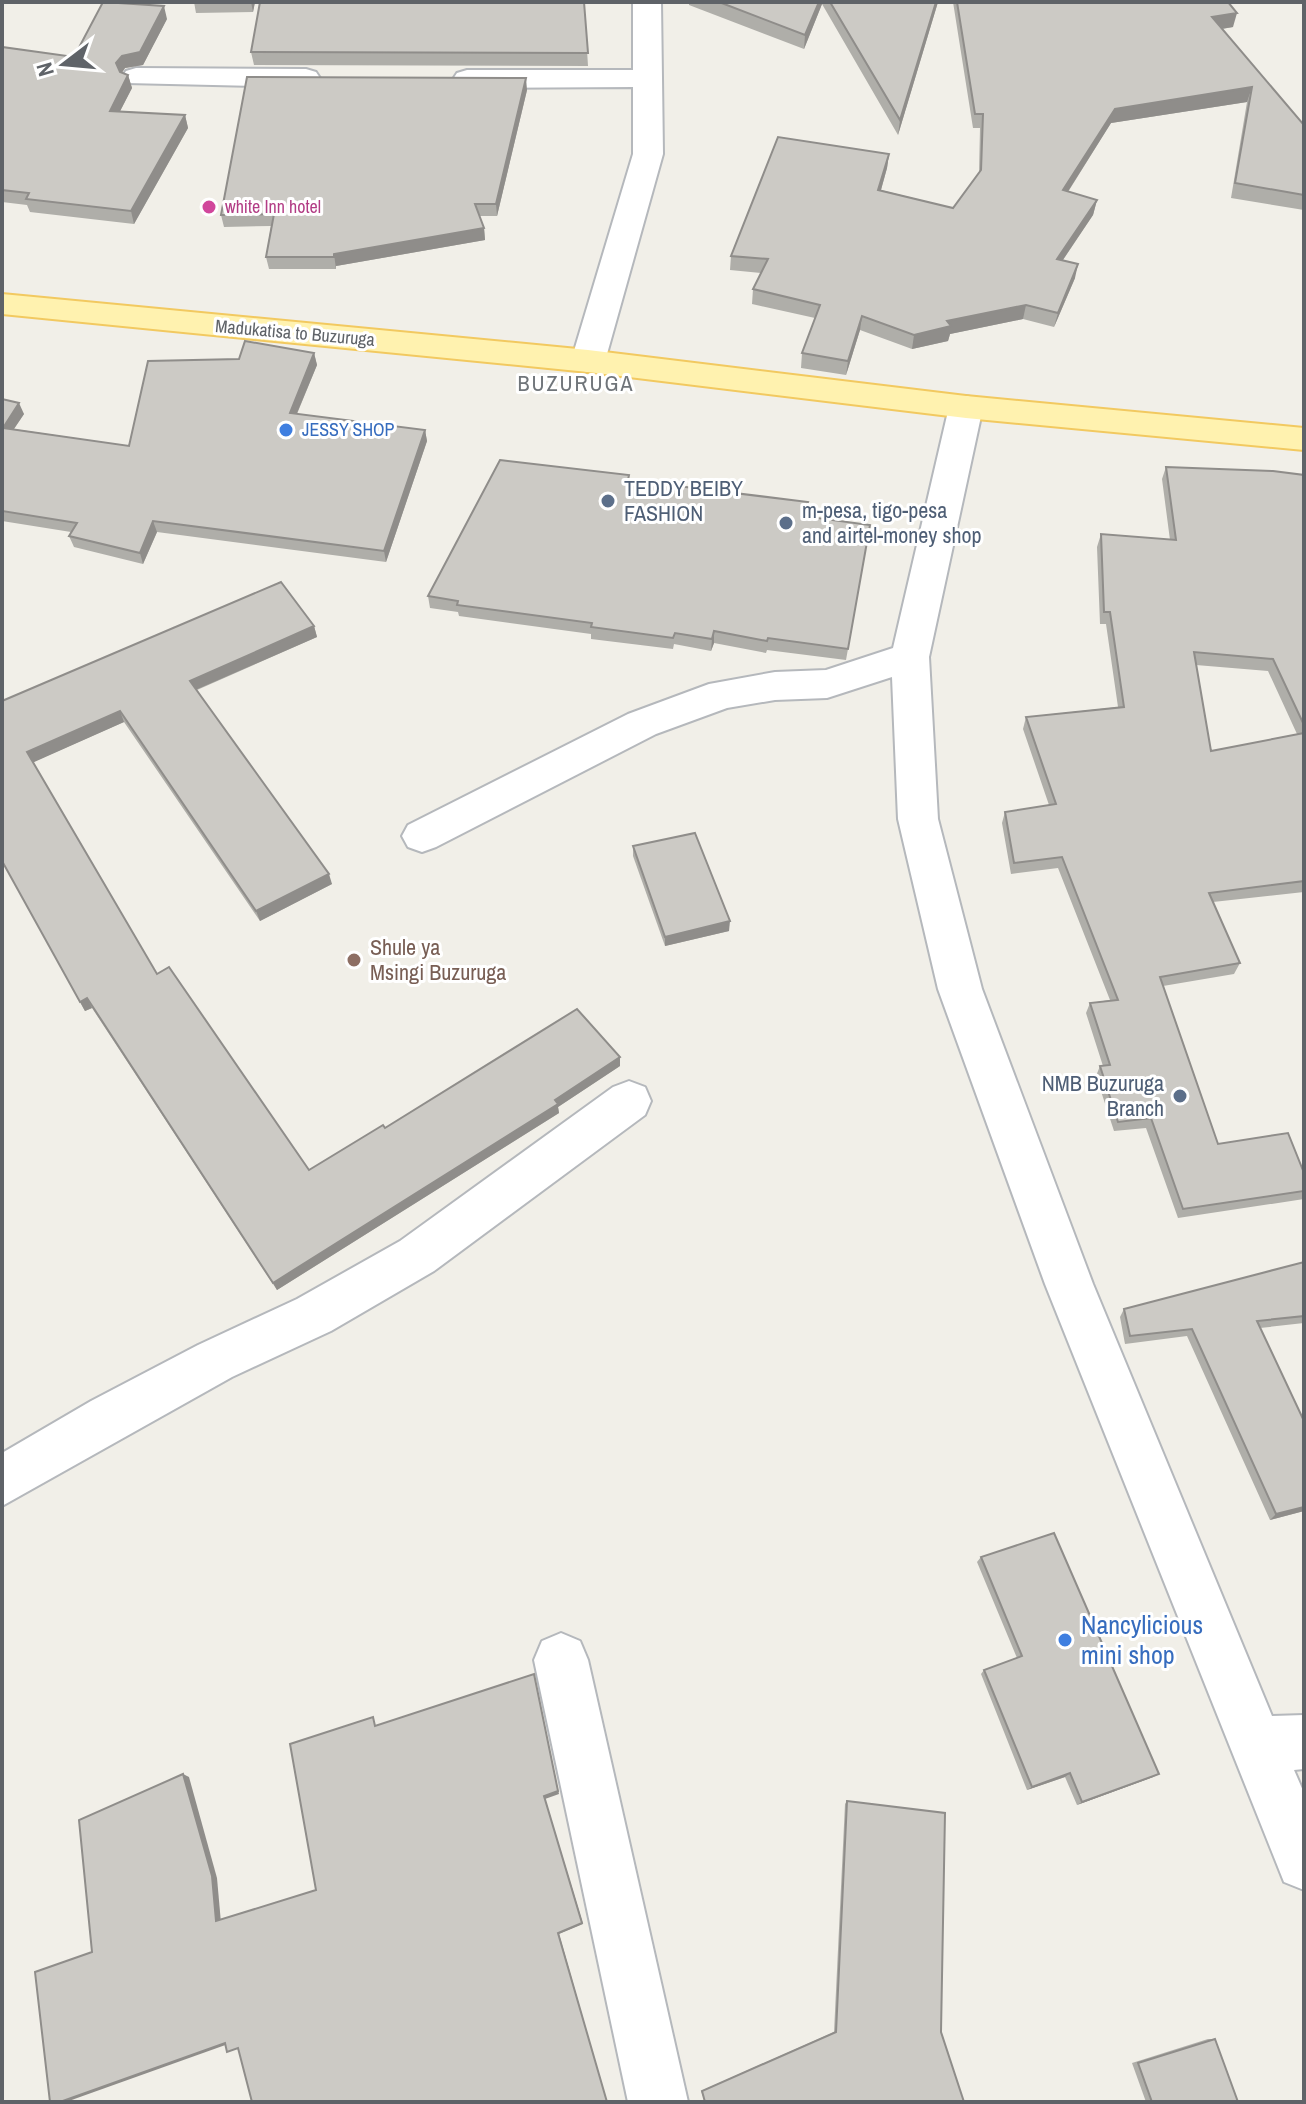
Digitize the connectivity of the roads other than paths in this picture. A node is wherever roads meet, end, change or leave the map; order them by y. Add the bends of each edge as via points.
1 (647, 2) edge
2 (136, 77) dead end
3 (648, 78) junction
4 (339, 79) edge
5 (433, 79) edge
6 (2, 304) edge
7 (588, 361) junction
8 (966, 407) junction
9 (1304, 439) edge
10 (910, 657) junction
11 (422, 836) dead end
12 (629, 1101) dead end
13 (2, 1481) edge
14 (561, 1660) dead end
15 (1280, 1743) edge
16 (1304, 1862) edge
17 (658, 2102) edge

1 - 3 street
2 - 4 street
3 - 5 street
3 - 7 street via 648,154
6 - 7 main road, Madukatisa to Buzuruga
7 - 8 main road, Madukatisa to Buzuruga
8 - 9 main road, Madukatisa to Buzuruga
8 - 10 street
10 - 11 street via 827,684 723,694 642,724
10 - 15 street via 918,819 960,989 1069,1284
12 - 13 street via 417,1256 314,1315 109,1418
14 - 17 street
15 - 16 street

